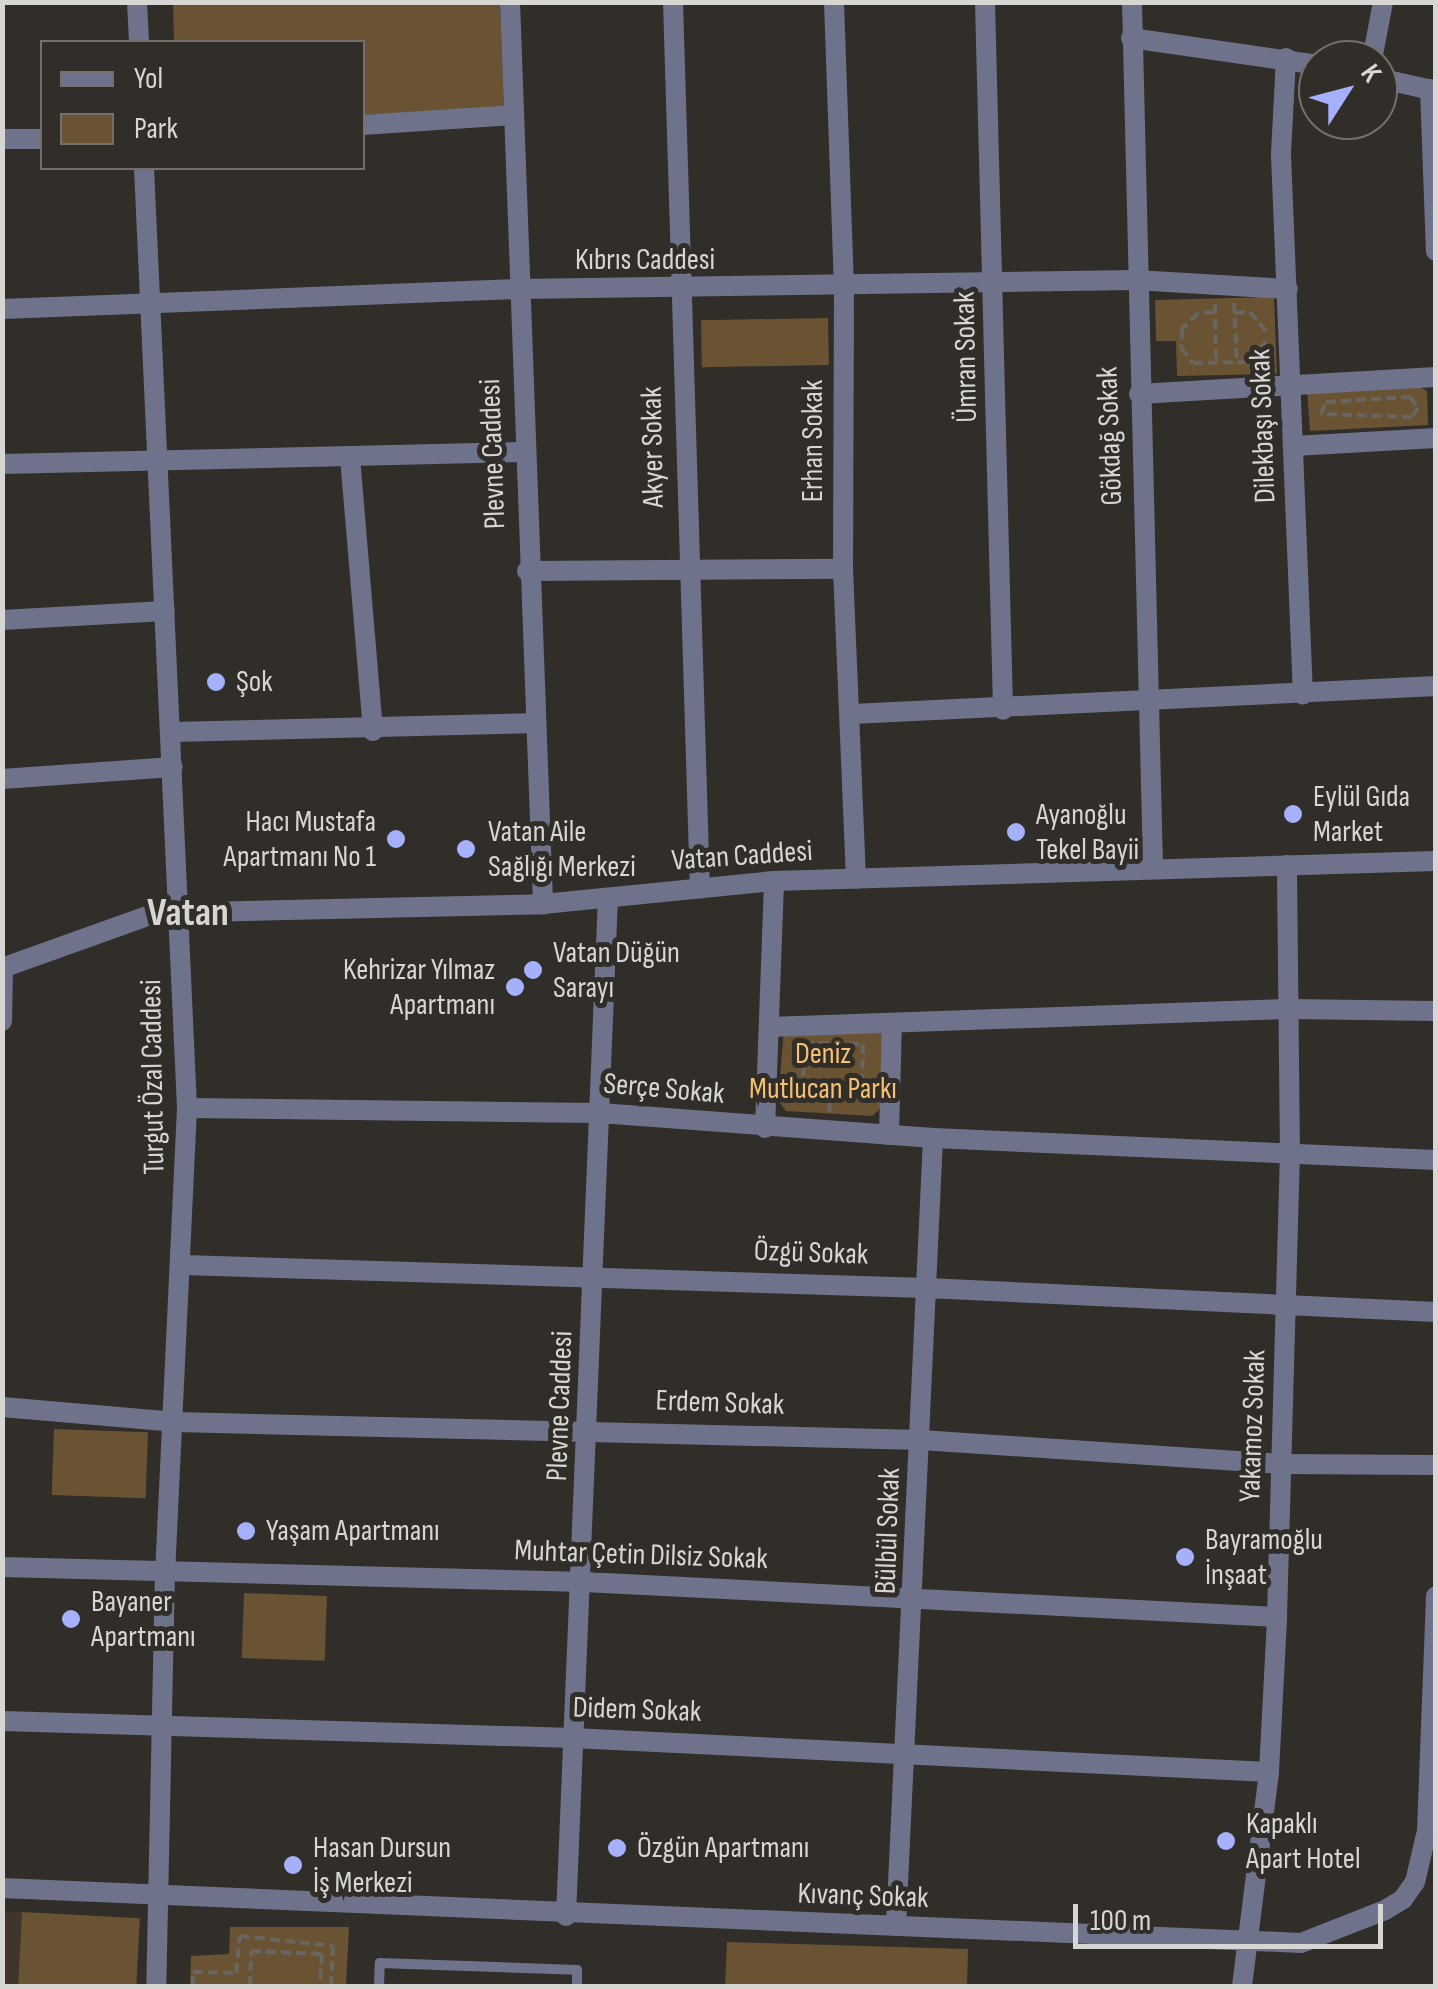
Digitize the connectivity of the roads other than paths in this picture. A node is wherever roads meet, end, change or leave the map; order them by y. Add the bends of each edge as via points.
1 (137, 2) edge
2 (510, 2) edge
3 (673, 2) edge
4 (834, 2) edge
5 (985, 2) edge
6 (1132, 2) edge
7 (1384, 2) edge
8 (1131, 38) junction
9 (139, 40) edge
10 (1376, 40) edge
11 (1286, 58) junction
12 (1298, 61) edge
13 (1398, 82) edge
14 (1432, 90) edge
15 (512, 114) junction
16 (365, 125) edge
17 (2, 139) edge
18 (40, 139) edge
19 (144, 170) edge
20 (1436, 251) edge
21 (1135, 280) junction
22 (995, 285) junction
23 (844, 288) junction
24 (517, 289) junction
25 (1288, 289) junction
26 (679, 292) junction
27 (150, 302) junction
28 (2, 310) edge
29 (1436, 378) edge
30 (1292, 386) junction
31 (1139, 394) junction
32 (1436, 438) edge
33 (1294, 446) junction
34 (523, 452) junction
35 (158, 456) junction
36 (350, 457) junction
37 (2, 464) edge
38 (843, 569) junction
39 (686, 570) junction
40 (527, 571) junction
41 (165, 611) junction
42 (2, 620) edge
43 (1436, 686) edge
44 (1304, 694) junction
45 (1148, 702) junction
46 (1003, 710) junction
47 (852, 714) junction
48 (533, 723) junction
49 (373, 731) junction
50 (172, 732) junction
51 (173, 767) junction
52 (2, 779) edge
53 (1436, 860) edge
54 (1287, 865) junction
55 (1153, 868) junction
56 (856, 879) junction
57 (774, 881) junction
58 (700, 889) junction
59 (608, 898) junction
60 (543, 904) junction
61 (178, 911) junction
62 (3, 968) edge
63 (1288, 1010) junction
64 (1436, 1011) edge
65 (2, 1021) edge
66 (892, 1024) junction
67 (769, 1027) junction
68 (187, 1108) junction
69 (600, 1113) junction
70 (765, 1128) junction
71 (889, 1136) junction
72 (933, 1138) junction
73 (1290, 1157) junction
74 (1436, 1160) edge
75 (183, 1265) junction
76 (594, 1276) junction
77 (928, 1288) junction
78 (1287, 1310) junction
79 (1436, 1312) edge
80 (2, 1407) edge
81 (176, 1422) junction
82 (589, 1429) junction
83 (922, 1440) junction
84 (1281, 1464) junction
85 (1436, 1465) edge
86 (2, 1567) edge
87 (165, 1570) junction
88 (584, 1582) junction
89 (1436, 1596) edge
90 (915, 1598) junction
91 (1278, 1617) junction
92 (2, 1721) edge
93 (162, 1726) junction
94 (573, 1738) junction
95 (906, 1751) junction
96 (1269, 1772) junction
97 (1431, 1827) edge
98 (2, 1888) edge
99 (158, 1899) junction
100 (566, 1916) junction
101 (896, 1926) junction
102 (1250, 1945) junction
103 (156, 1986) edge
104 (379, 1986) edge
105 (576, 1986) edge
106 (1242, 1986) edge

1 - 9 street
2 - 15 street, Plevne Caddesi
3 - 26 street, Akyer Sokak
4 - 23 street, Erhan Sokak
5 - 22 street, Ümran Sokak
6 - 8 street, Gökdağ Sokak
7 - 10 street
8 - 11 street
8 - 21 street, Gökdağ Sokak
11 - 12 street
11 - 25 street, Dilekbaşı Sokak via 1281,155
13 - 14 street
14 - 20 street
15 - 16 street
15 - 24 street, Plevne Caddesi
17 - 18 street
19 - 27 street, Turgut Özal Caddesi
21 - 22 street, Kıbrıs Caddesi
21 - 25 street, Kıbrıs Caddesi
21 - 31 street, Gökdağ Sokak
22 - 23 street, Kıbrıs Caddesi
22 - 46 street, Ümran Sokak
23 - 26 street, Kıbrıs Caddesi
23 - 38 street, Erhan Sokak
24 - 26 street, Kıbrıs Caddesi
24 - 27 street, Kıbrıs Caddesi
24 - 34 street, Plevne Caddesi
25 - 30 street, Dilekbaşı Sokak
26 - 39 street, Akyer Sokak
27 - 28 street, Kıbrıs Caddesi
27 - 35 street, Turgut Özal Caddesi
29 - 30 street
30 - 31 street
30 - 33 street, Dilekbaşı Sokak
31 - 45 street, Gökdağ Sokak
32 - 33 street
33 - 44 street, Dilekbaşı Sokak
34 - 36 street
34 - 40 street, Plevne Caddesi
35 - 36 street
35 - 37 street
35 - 41 street, Turgut Özal Caddesi
36 - 49 street
38 - 39 street
38 - 47 street, Erhan Sokak
39 - 40 street
39 - 58 street, Akyer Sokak
40 - 48 street, Plevne Caddesi
41 - 42 street
41 - 50 street, Turgut Özal Caddesi
43 - 44 street
44 - 45 street
45 - 46 street
45 - 55 street, Gökdağ Sokak
46 - 47 street
47 - 56 street, Erhan Sokak
48 - 49 street
48 - 60 street, Plevne Caddesi
49 - 50 street
50 - 51 street, Turgut Özal Caddesi
51 - 52 street
51 - 61 street, Turgut Özal Caddesi
53 - 54 street, Vatan Caddesi
54 - 55 street, Vatan Caddesi
54 - 63 street, Yakamoz Sokak
55 - 56 street, Vatan Caddesi
56 - 57 street, Vatan Caddesi
57 - 58 street, Vatan Caddesi
57 - 67 street
58 - 59 street, Vatan Caddesi
59 - 60 street, Vatan Caddesi
59 - 69 street, Plevne Caddesi
60 - 61 street, Vatan Caddesi
61 - 62 street, Vatan Caddesi
61 - 68 street, Turgut Özal Caddesi
62 - 65 street
63 - 64 street
63 - 66 street
63 - 73 street, Yakamoz Sokak
66 - 67 street
66 - 71 street
67 - 70 street
68 - 69 street, Serçe Sokak
68 - 75 street, Turgut Özal Caddesi
69 - 70 street, Serçe Sokak
69 - 76 street, Plevne Caddesi
70 - 71 street, Serçe Sokak
71 - 72 street, Serçe Sokak
72 - 73 street, Serçe Sokak
72 - 77 street, Bülbül Sokak
73 - 74 street, Serçe Sokak
73 - 78 street, Yakamoz Sokak
75 - 76 street, Özgü Sokak
75 - 81 street, Turgut Özal Caddesi
76 - 77 street, Özgü Sokak
76 - 82 street, Plevne Caddesi
77 - 78 street, Özgü Sokak
77 - 83 street, Bülbül Sokak
78 - 79 street, Özgü Sokak
78 - 84 street, Yakamoz Sokak
80 - 81 street, Erdem Sokak
81 - 82 street, Erdem Sokak
81 - 87 street, Turgut Özal Caddesi
82 - 83 street, Erdem Sokak
82 - 88 street, Plevne Caddesi
83 - 84 street, Erdem Sokak
83 - 90 street, Bülbül Sokak
84 - 85 street, Erdem Sokak
84 - 91 street, Yakamoz Sokak
86 - 87 street, Muhtar Çetin Dilsiz Sokak
87 - 88 street, Muhtar Çetin Dilsiz Sokak
87 - 93 street, Turgut Özal Caddesi
88 - 90 street, Muhtar Çetin Dilsiz Sokak
88 - 94 street, Plevne Caddesi
89 - 97 street, Kıvanç Sokak
90 - 91 street, Muhtar Çetin Dilsiz Sokak
90 - 95 street, Bülbül Sokak
91 - 96 street, Yakamoz Sokak
92 - 93 street, Didem Sokak
93 - 94 street, Didem Sokak
93 - 99 street, Turgut Özal Caddesi
94 - 95 street, Didem Sokak
94 - 100 street, Plevne Caddesi
95 - 96 street, Didem Sokak
95 - 101 street, Bülbül Sokak
96 - 102 street, Yakamoz Sokak
97 - 102 street, Kıvanç Sokak via 1403,1900 1301,1943
98 - 99 street, Kıvanç Sokak
99 - 100 street, Kıvanç Sokak
99 - 103 street, Turgut Özal Caddesi
100 - 101 street, Kıvanç Sokak
101 - 102 street, Kıvanç Sokak
102 - 106 street, Yakamoz Sokak
104 - 105 lane via 380,1963 577,1970

